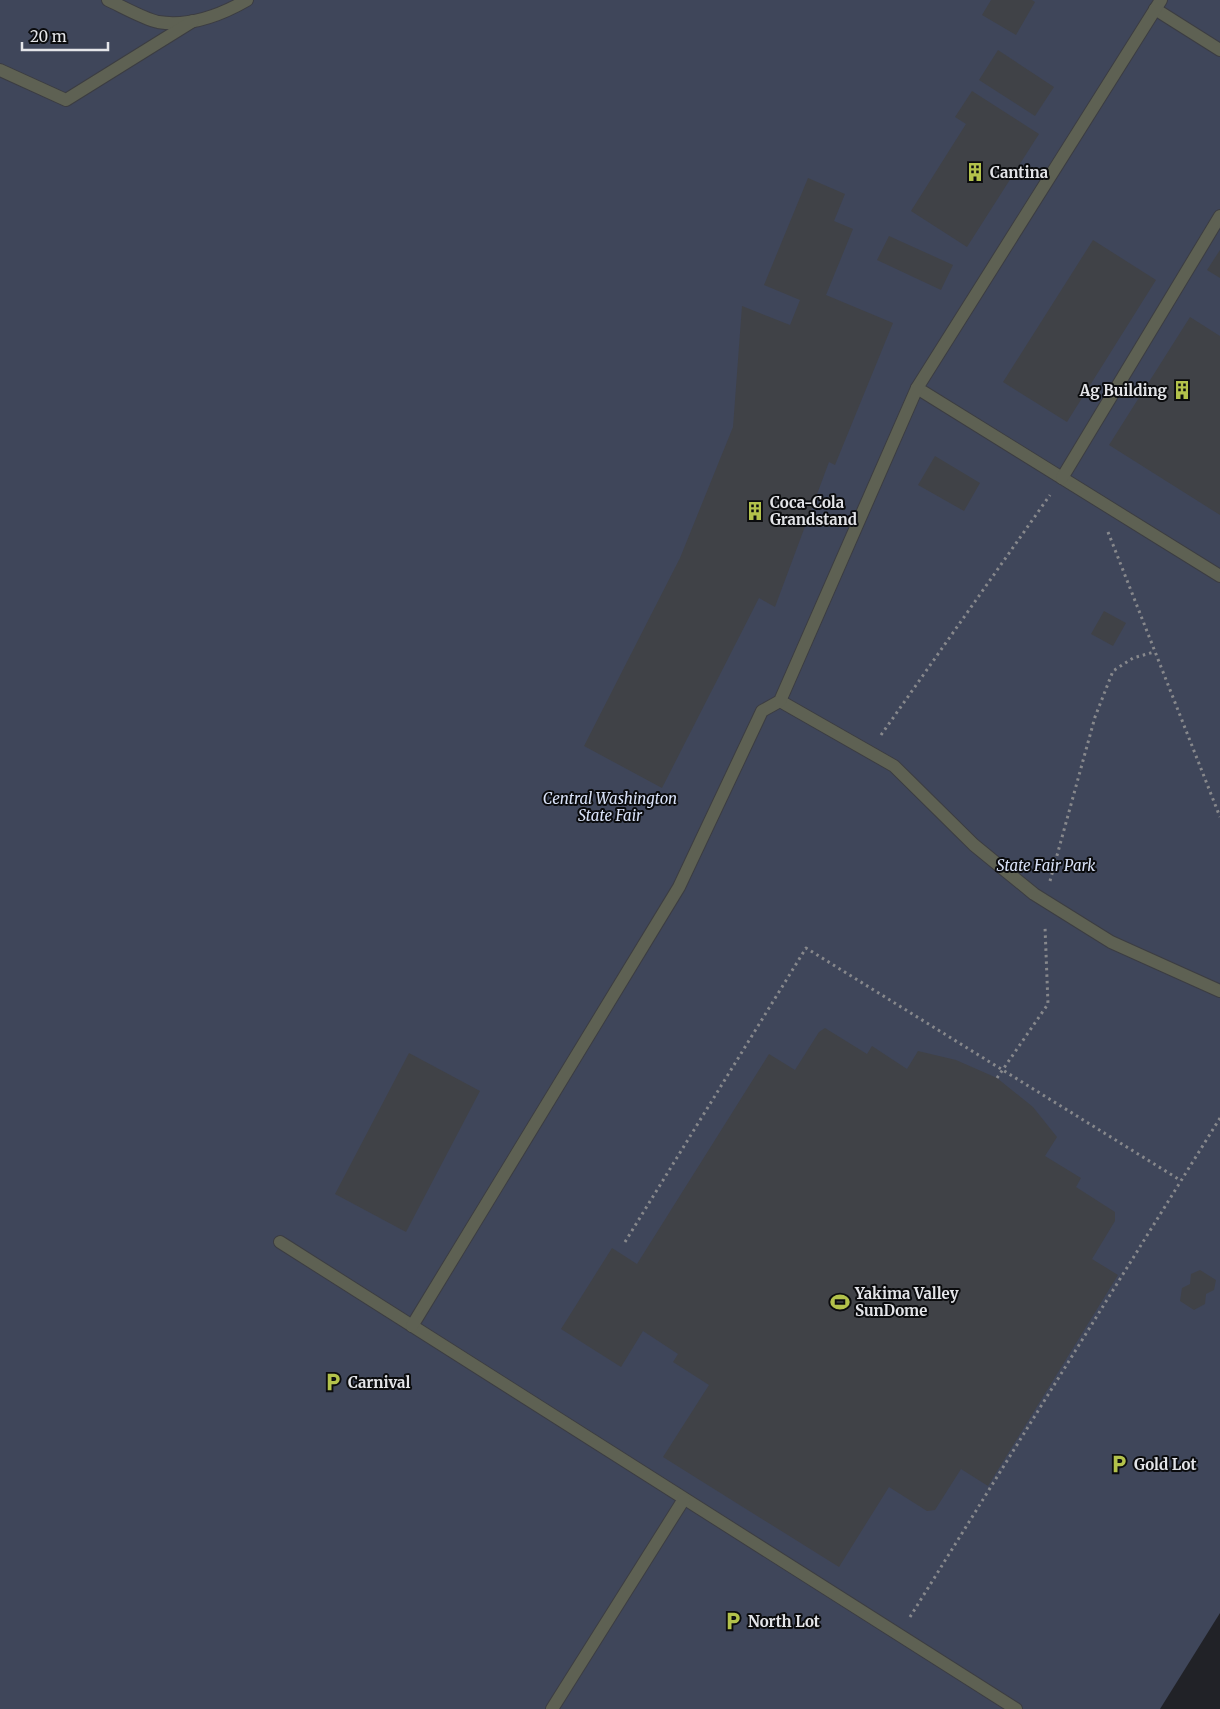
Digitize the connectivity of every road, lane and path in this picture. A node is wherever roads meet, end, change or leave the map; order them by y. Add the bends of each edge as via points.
1 (108, 0) edge
2 (247, 0) edge
3 (1158, 4) edge
4 (193, 21) junction
5 (1220, 50) edge
6 (0, 70) edge
7 (1220, 216) edge
8 (917, 388) junction
9 (1062, 478) junction
10 (1094, 498) junction
11 (1220, 576) edge
12 (1154, 652) junction
13 (780, 701) junction
14 (869, 751) junction
15 (1220, 818) edge
16 (1044, 901) junction
17 (1220, 991) edge
18 (1002, 1070) junction
19 (997, 1078) dead end
20 (1220, 1118) edge
21 (1180, 1180) junction
22 (280, 1242) dead end
23 (625, 1242) dead end
24 (412, 1326) junction
25 (684, 1499) junction
26 (899, 1635) junction
27 (552, 1709) edge
28 (1016, 1709) edge

1 - 4 lane via 156,22
2 - 4 lane via 231,9
3 - 5 lane
3 - 8 lane
4 - 6 lane via 66,100
7 - 9 lane
8 - 9 lane
8 - 13 lane
9 - 10 lane
9 - 14 path
10 - 11 lane
10 - 12 path
12 - 15 path
12 - 16 path via 1133,658 1113,671 1095,717
13 - 14 lane
13 - 24 lane via 762,711 679,887
14 - 16 lane via 894,766 974,845
16 - 17 lane via 1110,942
16 - 18 path via 1048,1004
18 - 19 path
18 - 21 path
18 - 23 path via 806,948
20 - 21 path
21 - 26 path
22 - 24 lane
24 - 25 lane
25 - 26 lane
25 - 27 lane
26 - 28 lane

